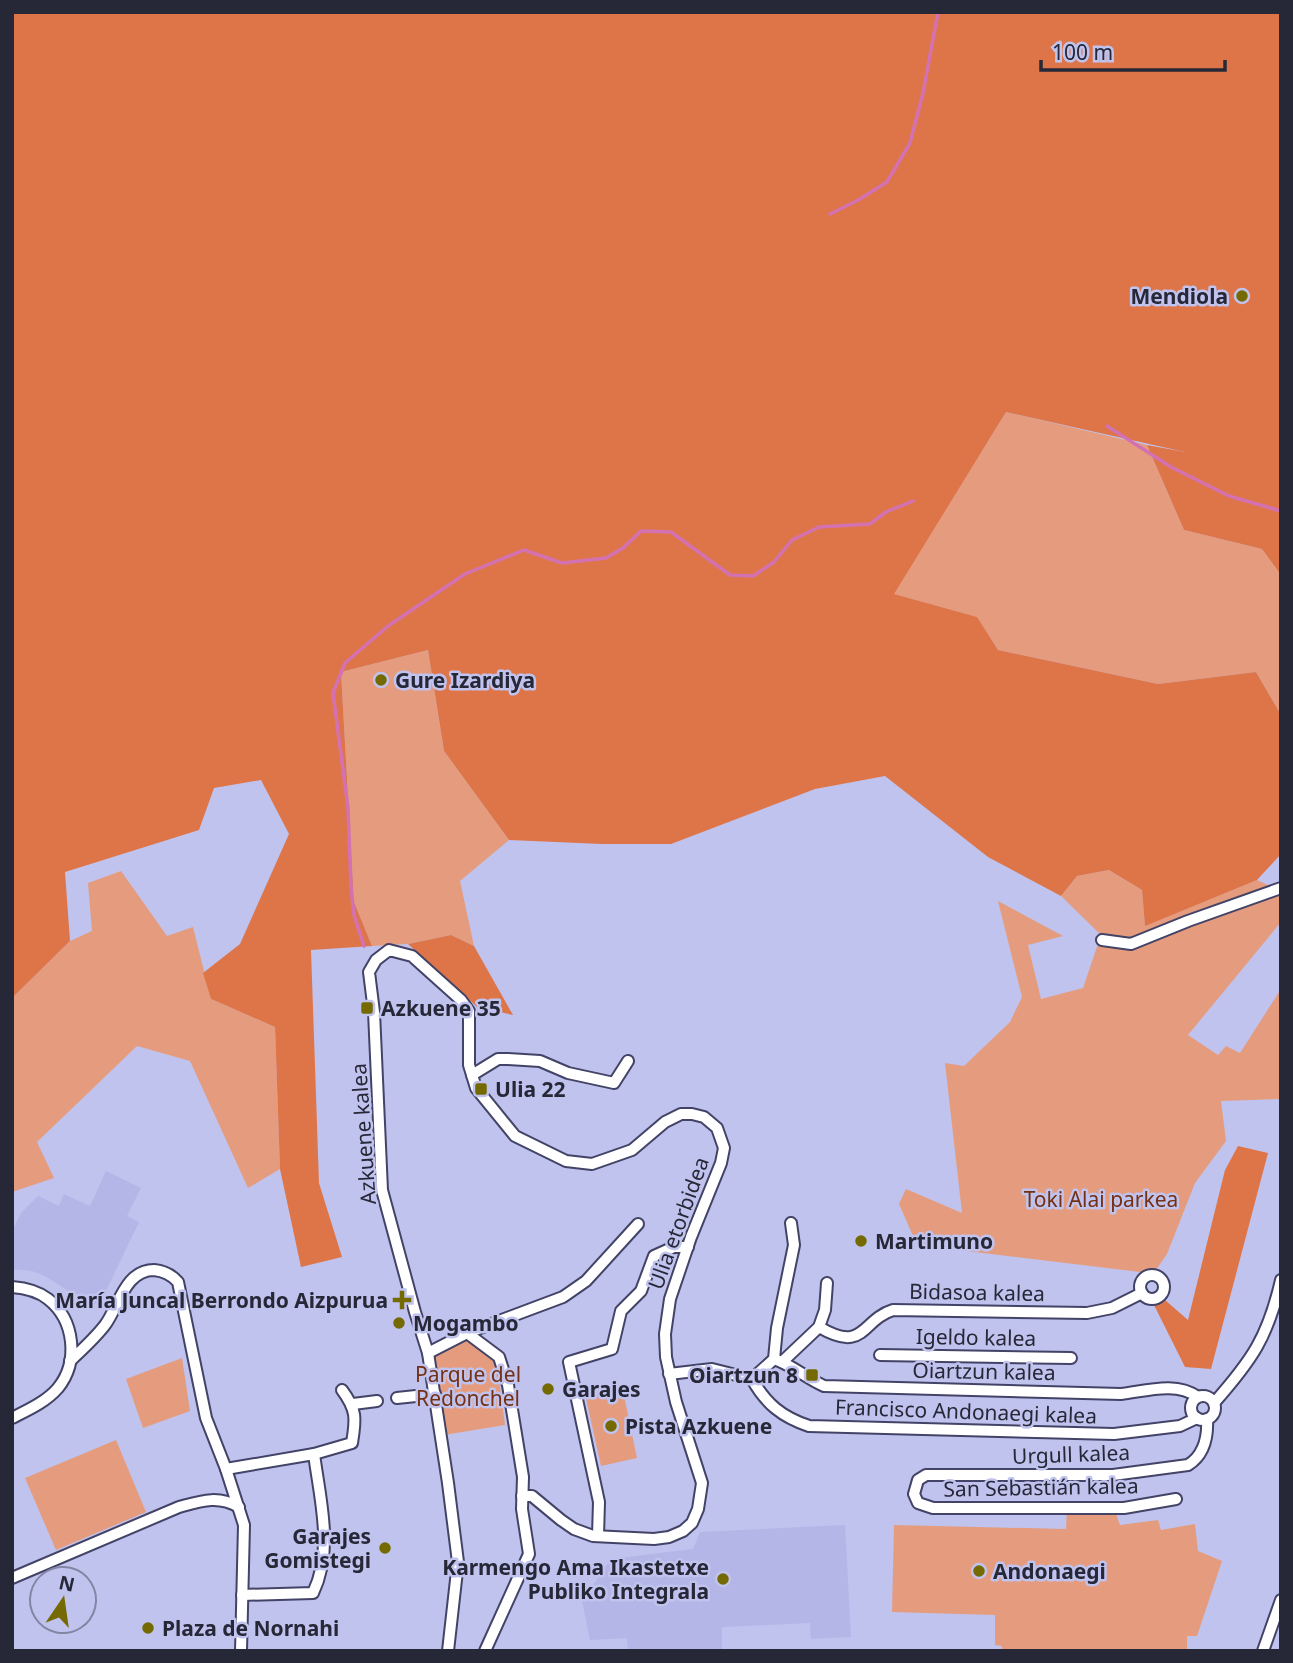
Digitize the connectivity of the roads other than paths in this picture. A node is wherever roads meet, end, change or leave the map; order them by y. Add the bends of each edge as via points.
1 (1281, 888) edge
2 (1102, 940) dead end
3 (389, 950) joint
4 (628, 1061) dead end
5 (472, 1075) junction
6 (791, 1223) dead end
7 (638, 1224) dead end
8 (688, 1247) junction
9 (1281, 1279) edge
10 (827, 1283) dead end
11 (12, 1287) edge
12 (1142, 1293) dead end
13 (819, 1327) junction
14 (467, 1333) junction
15 (428, 1353) junction
16 (880, 1355) dead end
17 (1071, 1358) dead end
18 (70, 1361) junction
19 (778, 1361) junction
20 (669, 1374) junction
21 (1239, 1376) junction
22 (752, 1379) junction
23 (342, 1390) dead end
24 (435, 1394) junction
25 (1201, 1396) junction
26 (397, 1398) dead end
27 (377, 1401) dead end
28 (1214, 1403) junction
29 (353, 1405) junction
30 (12, 1418) edge
31 (1202, 1418) junction
32 (314, 1454) junction
33 (226, 1469) junction
34 (914, 1494) joint
35 (522, 1496) junction
36 (1176, 1499) dead end
37 (239, 1507) junction
38 (598, 1536) junction
39 (12, 1578) edge
40 (242, 1595) junction
41 (1281, 1600) edge
42 (241, 1651) edge
43 (448, 1651) edge
44 (485, 1651) edge
45 (1263, 1651) edge

1 - 2 street via 1131,944
3 - 5 street, Ulia etorbidea via 412,956 469,1011
3 - 15 street, Azkuene kalea via 369,972 382,1190
4 - 5 street via 614,1083 540,1062 508,1059 498,1059
5 - 8 street, Ulia etorbidea via 476,1088 515,1136 566,1161 592,1164 609,1160 632,1150 681,1114 704,1117 717,1128 724,1148
6 - 19 street via 794,1244
7 - 14 street via 586,1281 555,1305
8 - 20 street, Ulia etorbidea via 666,1321
8 - 38 street via 674,1247 654,1256 641,1291 621,1311 612,1349 569,1362 598,1502
9 - 21 street via 1266,1332
10 - 13 street
11 - 18 street via 37,1293 55,1306 68,1326
12 - 13 street, Bidasoa kalea via 1112,1308 1087,1313 893,1310 860,1334 839,1336
13 - 19 street
14 - 15 street
14 - 35 street via 499,1357 508,1385
15 - 24 street, Azkuene kalea
16 - 17 street, Igeldo kalea
18 - 30 street via 52,1394
18 - 33 street via 107,1322 136,1275 149,1270 171,1275 182,1293 206,1418
19 - 22 street
19 - 25 street, Oiartzun kalea via 824,1386 1121,1394 1175,1388
20 - 22 street via 712,1369
20 - 38 street, Ulia etorbidea via 702,1483 692,1523 669,1537
21 - 25 street
21 - 28 street
22 - 31 street, Francisco Andonaegi kalea via 776,1410 809,1426 1114,1434 1180,1426
23 - 29 street
24 - 26 street
24 - 43 street, Azkuene kalea via 458,1562
25 - 28 street
25 - 31 street via 1191,1407 1192,1413
27 - 29 street
28 - 31 street via 1214,1412
29 - 32 street via 352,1443
31 - 34 street, Urgull kalea via 1203,1450 1188,1465 1113,1475 926,1475 918,1480
32 - 33 street
32 - 40 street via 325,1544 321,1576 313,1593
33 - 37 street
34 - 36 street, San Sebastián kalea via 918,1503 933,1508 1124,1508
35 - 38 street, Ulia etorbidea via 532,1496 573,1529
35 - 44 street via 528,1554
37 - 39 street via 207,1499 179,1507
37 - 40 street via 245,1543
40 - 42 street
41 - 45 street

